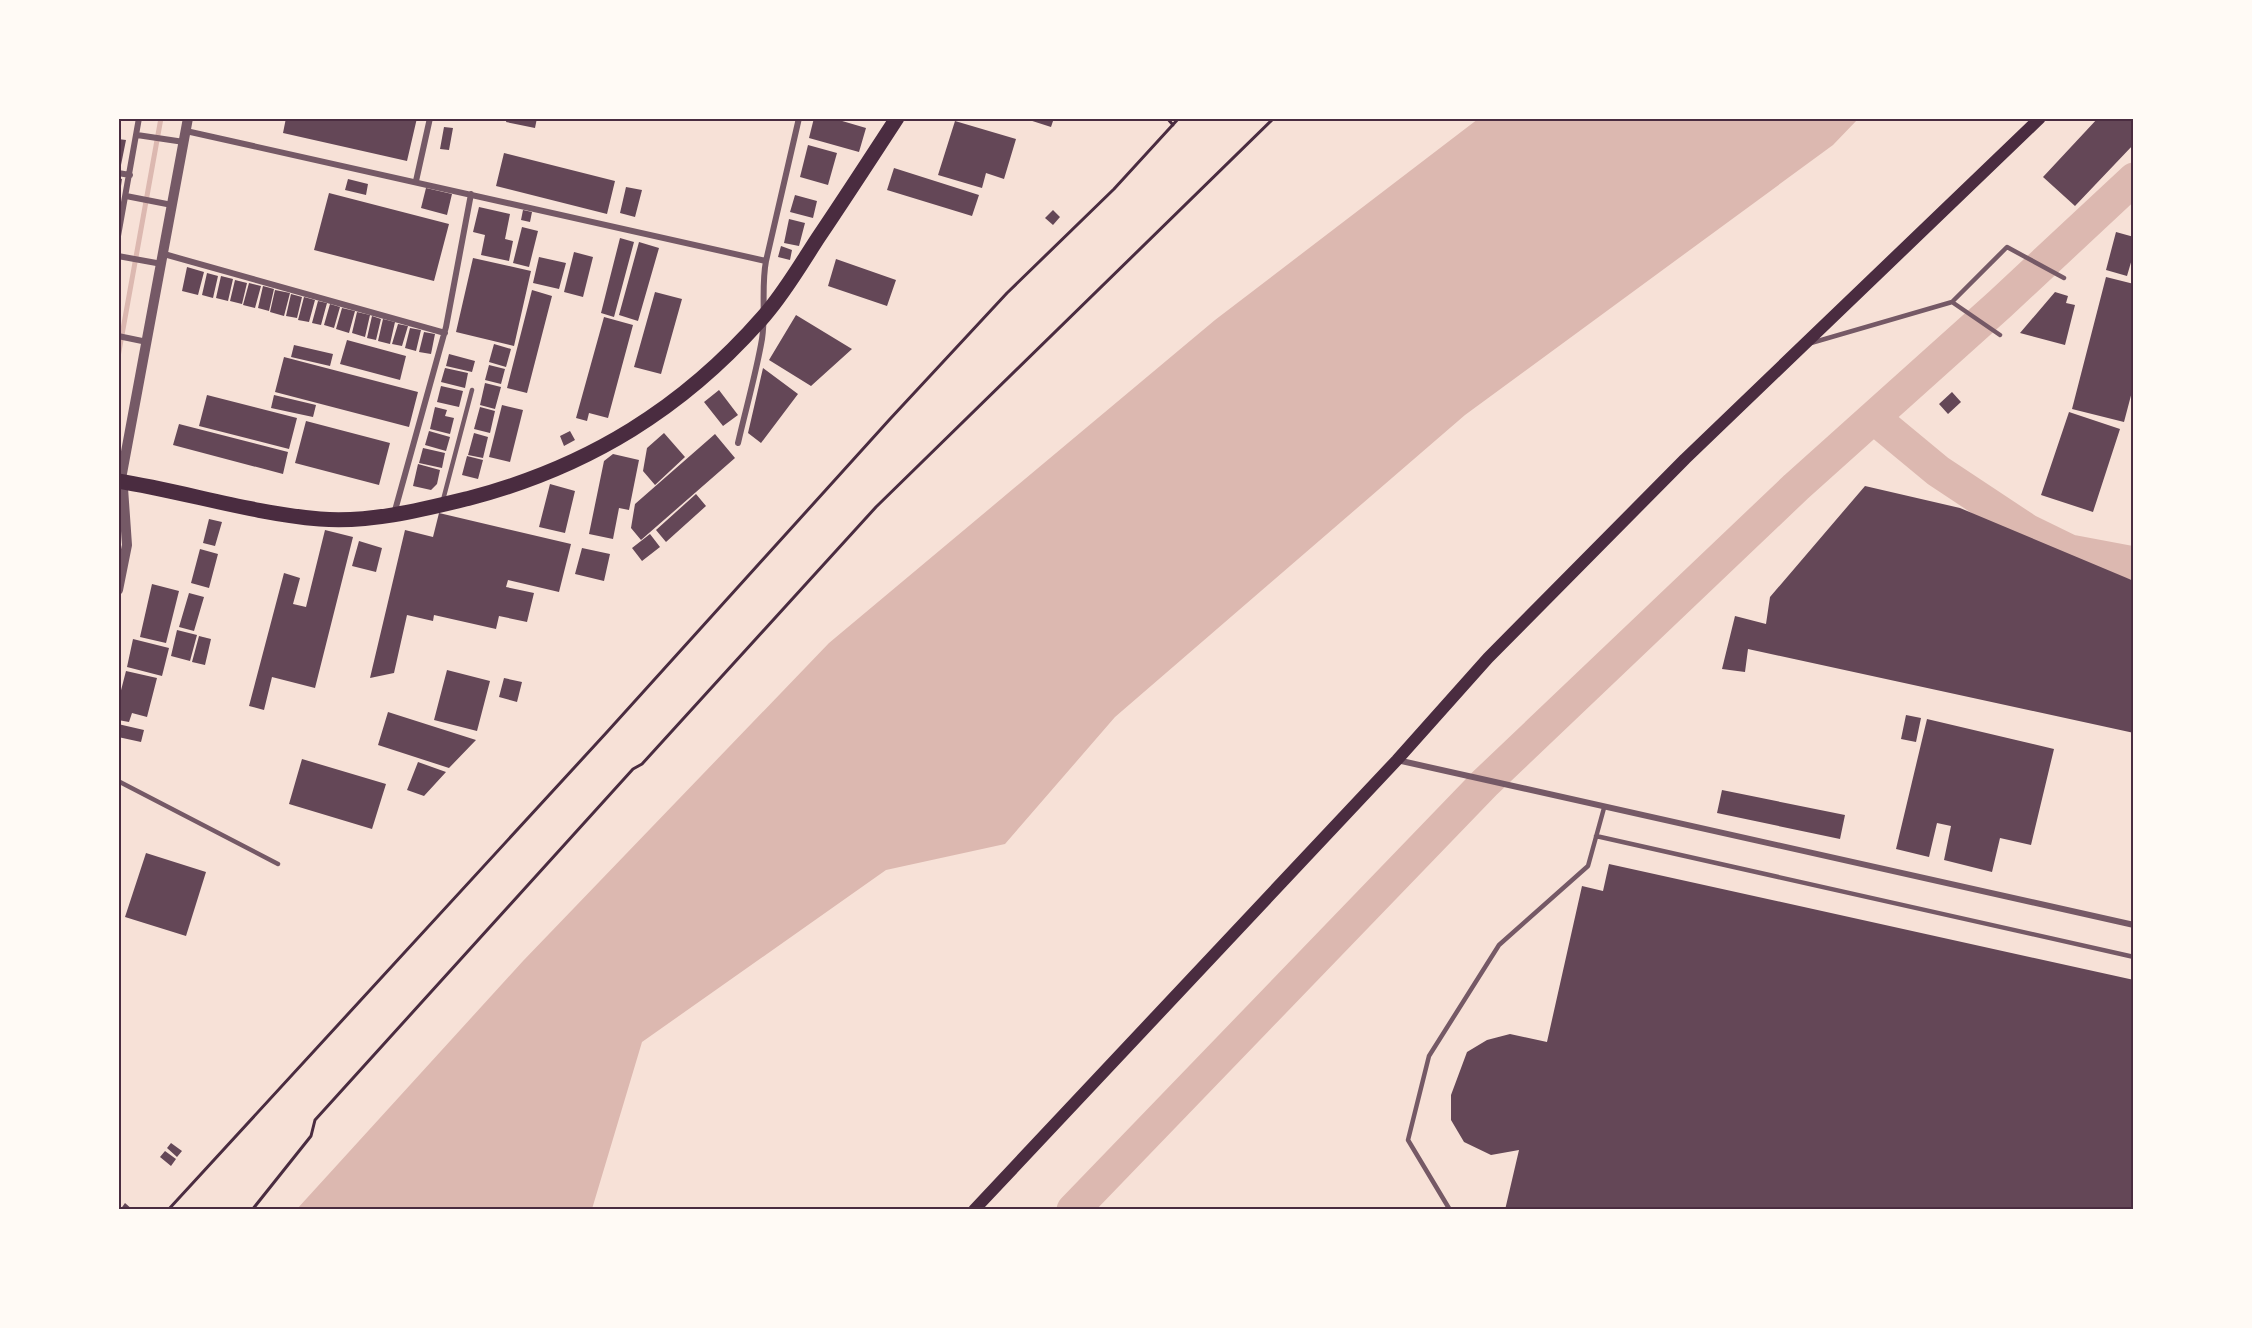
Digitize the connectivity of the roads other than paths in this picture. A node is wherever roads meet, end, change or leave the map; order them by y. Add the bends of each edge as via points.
1 (140, 118) edge
2 (188, 118) edge
3 (429, 118) edge
4 (799, 118) edge
5 (897, 118) edge
6 (2040, 118) edge
7 (136, 135) junction
8 (185, 136) junction
9 (118, 173) edge
10 (129, 175) junction
11 (416, 180) junction
12 (471, 194) junction
13 (126, 196) junction
14 (172, 205) junction
15 (118, 236) edge
16 (118, 256) edge
17 (163, 259) junction
18 (766, 261) junction
19 (2064, 278) dead end
20 (1952, 302) junction
21 (764, 316) junction
22 (445, 333) junction
23 (2000, 335) dead end
24 (118, 336) edge
25 (148, 342) junction
26 (1806, 345) junction
27 (472, 390) dead end
28 (738, 443) dead end
29 (120, 486) edge
30 (442, 505) junction
31 (394, 514) junction
32 (118, 590) edge
33 (1396, 760) junction
34 (118, 781) edge
35 (1604, 808) junction
36 (1596, 836) junction
37 (278, 864) dead end
38 (2133, 925) edge
39 (2133, 957) edge
40 (974, 1209) edge
41 (1450, 1209) edge

1 - 7 street
2 - 8 street
3 - 11 street
4 - 18 street
5 - 21 main road
6 - 26 main road
7 - 8 street via 166,139
7 - 10 street
8 - 11 street
8 - 14 street
9 - 10 street
10 - 13 street
11 - 12 street
12 - 18 street
12 - 22 street
13 - 14 street
13 - 15 street
14 - 17 street
16 - 17 street via 144,261
17 - 22 street
17 - 25 street
18 - 21 street via 762,283
19 - 20 lane via 2007,247
20 - 23 lane
20 - 26 lane
21 - 28 street
21 - 30 main road via 700,383 641,426 567,465 501,490
22 - 31 street
24 - 25 street
25 - 29 street
26 - 33 main road via 1566,579
27 - 30 lane
29 - 31 main road via 311,518 375,518
29 - 32 street via 127,545
30 - 31 main road
33 - 35 street
33 - 40 main road
34 - 37 lane
35 - 36 lane
35 - 38 street
36 - 39 lane
36 - 41 lane via 1588,866 1499,945 1429,1056 1408,1140

